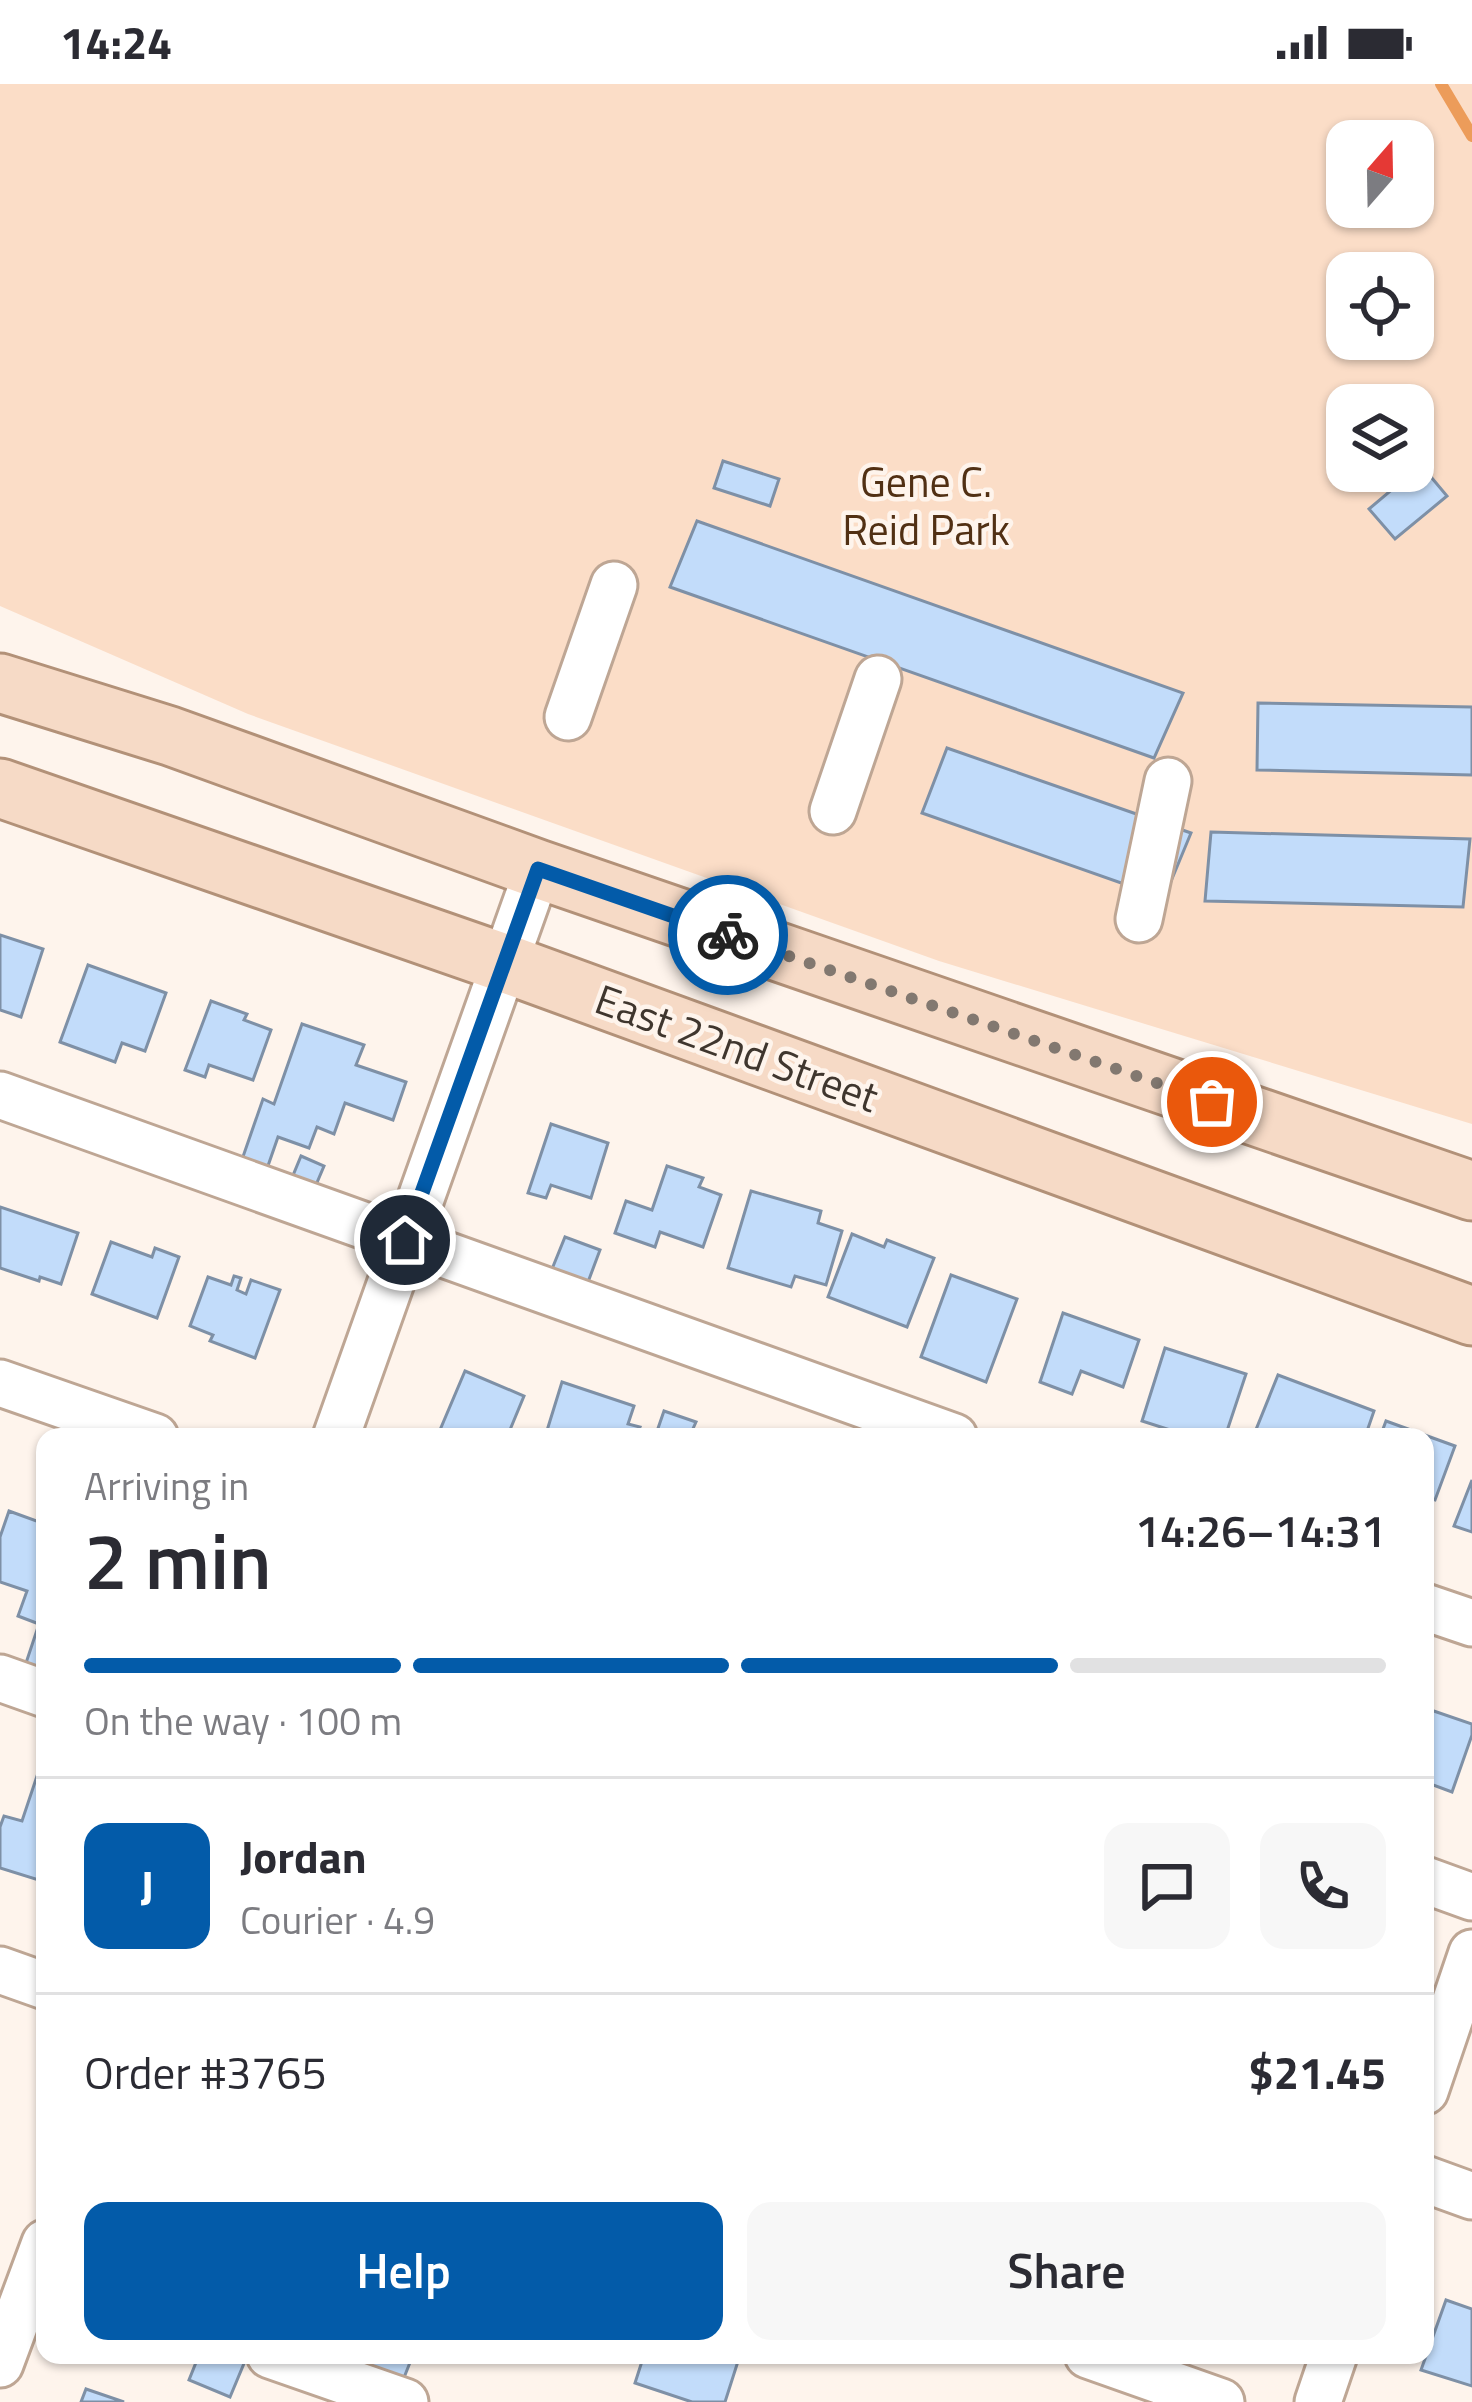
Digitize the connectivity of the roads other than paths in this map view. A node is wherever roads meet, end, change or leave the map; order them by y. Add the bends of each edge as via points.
1 (614, 585) dead end
2 (878, 679) dead end
3 (0, 683) edge
4 (568, 717) dead end
5 (1168, 782) dead end
6 (0, 788) edge
7 (833, 811) dead end
8 (538, 869) junction
9 (1139, 920) dead end
10 (504, 963) junction
11 (0, 1096) edge
12 (1472, 1191) edge
13 (405, 1240) junction
14 (1472, 1316) edge
15 (0, 1383) edge
16 (129, 1428) edge
17 (339, 1428) edge
18 (929, 1428) edge
19 (1434, 1609) edge
20 (1472, 1623) edge
21 (0, 1678) edge
22 (36, 1691) edge
23 (1434, 1883) edge
24 (1472, 1897) edge
25 (1472, 1953) edge
26 (0, 1970) edge
27 (36, 1983) edge
28 (1434, 2065) edge
29 (1434, 2183) edge
30 (1472, 2196) edge
31 (31, 2263) edge
32 (0, 2364) edge
33 (296, 2364) edge
34 (1113, 2364) edge
35 (1331, 2364) edge
36 (405, 2402) edge
37 (1221, 2402) edge
38 (1318, 2402) edge

1 - 4 street
2 - 7 street
3 - 8 main road
5 - 9 street
6 - 10 main road, East 22nd Street
8 - 10 street
8 - 12 main road
10 - 13 street
10 - 14 main road, East 22nd Street
11 - 13 street
13 - 17 street
13 - 18 street
15 - 16 street
19 - 20 street
21 - 22 street
23 - 24 street
25 - 28 street
26 - 27 street
29 - 30 street
31 - 32 street
33 - 36 street
34 - 37 street
35 - 38 street

